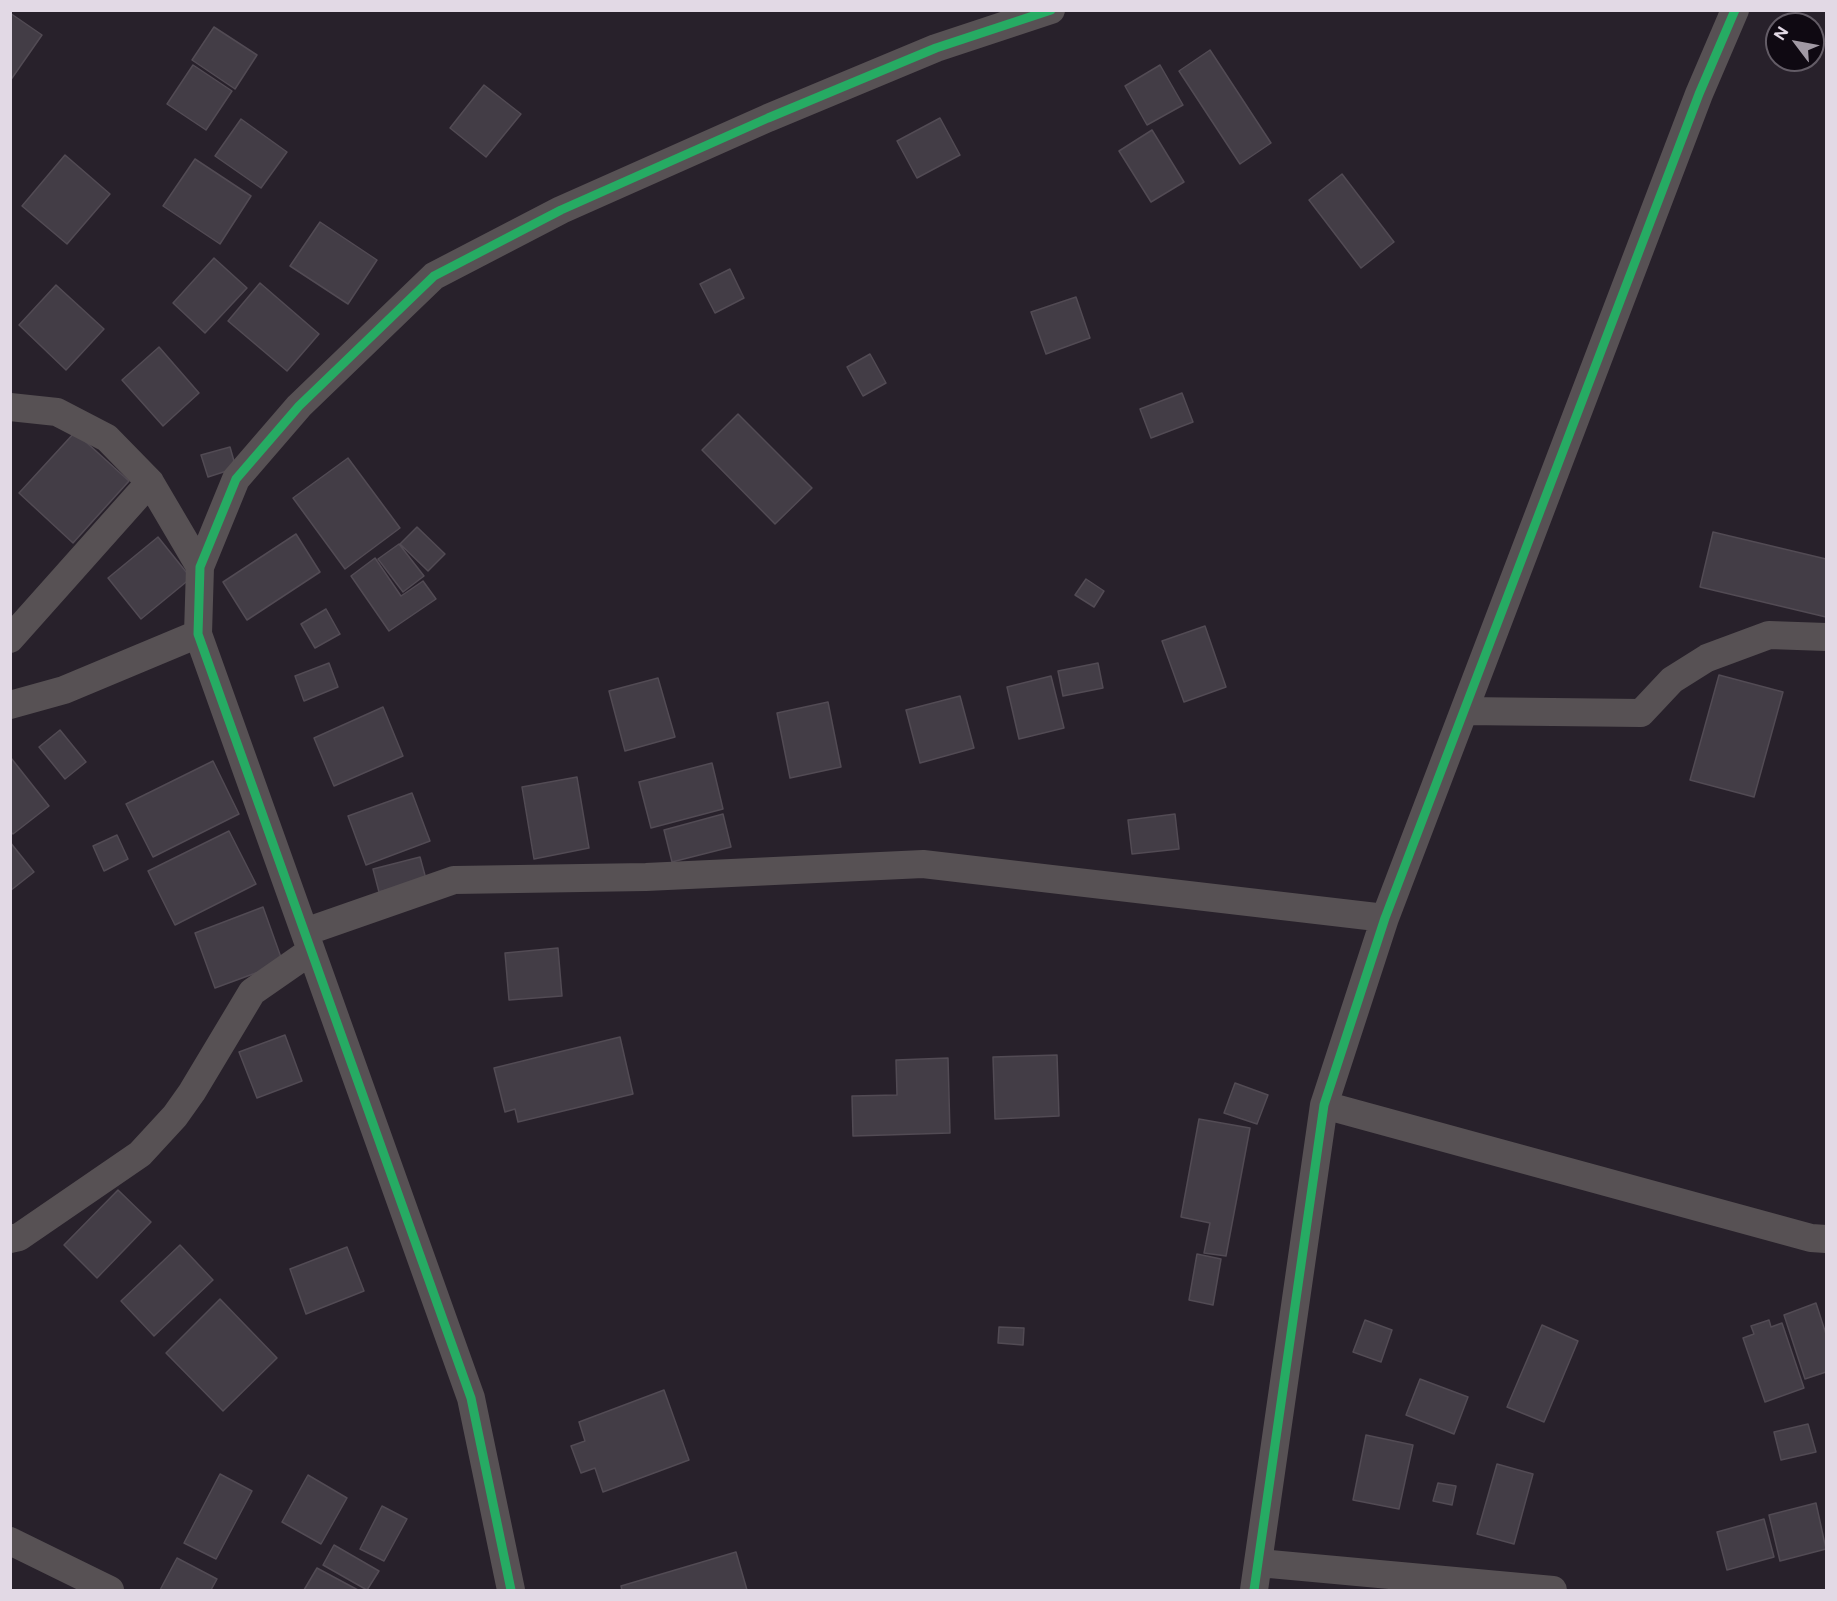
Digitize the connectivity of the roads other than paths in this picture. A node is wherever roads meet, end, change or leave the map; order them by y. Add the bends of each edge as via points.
1 (1051, 10) edge
2 (1735, 10) edge
3 (10, 407) edge
4 (150, 482) junction
5 (200, 567) junction
6 (198, 634) junction
7 (1827, 637) edge
8 (10, 639) edge
9 (10, 705) edge
10 (1464, 711) junction
11 (1385, 918) junction
12 (308, 941) junction
13 (1324, 1105) junction
14 (10, 1239) edge
15 (1827, 1239) edge
16 (10, 1541) edge
17 (1259, 1563) junction
18 (110, 1590) edge
19 (511, 1590) edge
20 (1254, 1590) edge
21 (1553, 1590) edge

1 - 5 street via 936,48 768,118 561,210 434,276 299,406 236,478
2 - 10 street via 1699,94
3 - 4 street via 57,412 107,438
4 - 5 street
4 - 8 street
5 - 6 street
6 - 9 street via 64,690
6 - 12 street
7 - 10 street via 1769,634 1707,658 1672,680 1641,713
10 - 11 street
11 - 12 street via 923,864 646,877 454,880
11 - 13 street
12 - 14 street via 252,992 192,1092 140,1154 19,1237
12 - 19 street via 471,1398
13 - 15 street via 1811,1238
13 - 17 street
16 - 18 street
17 - 20 street
17 - 21 street

